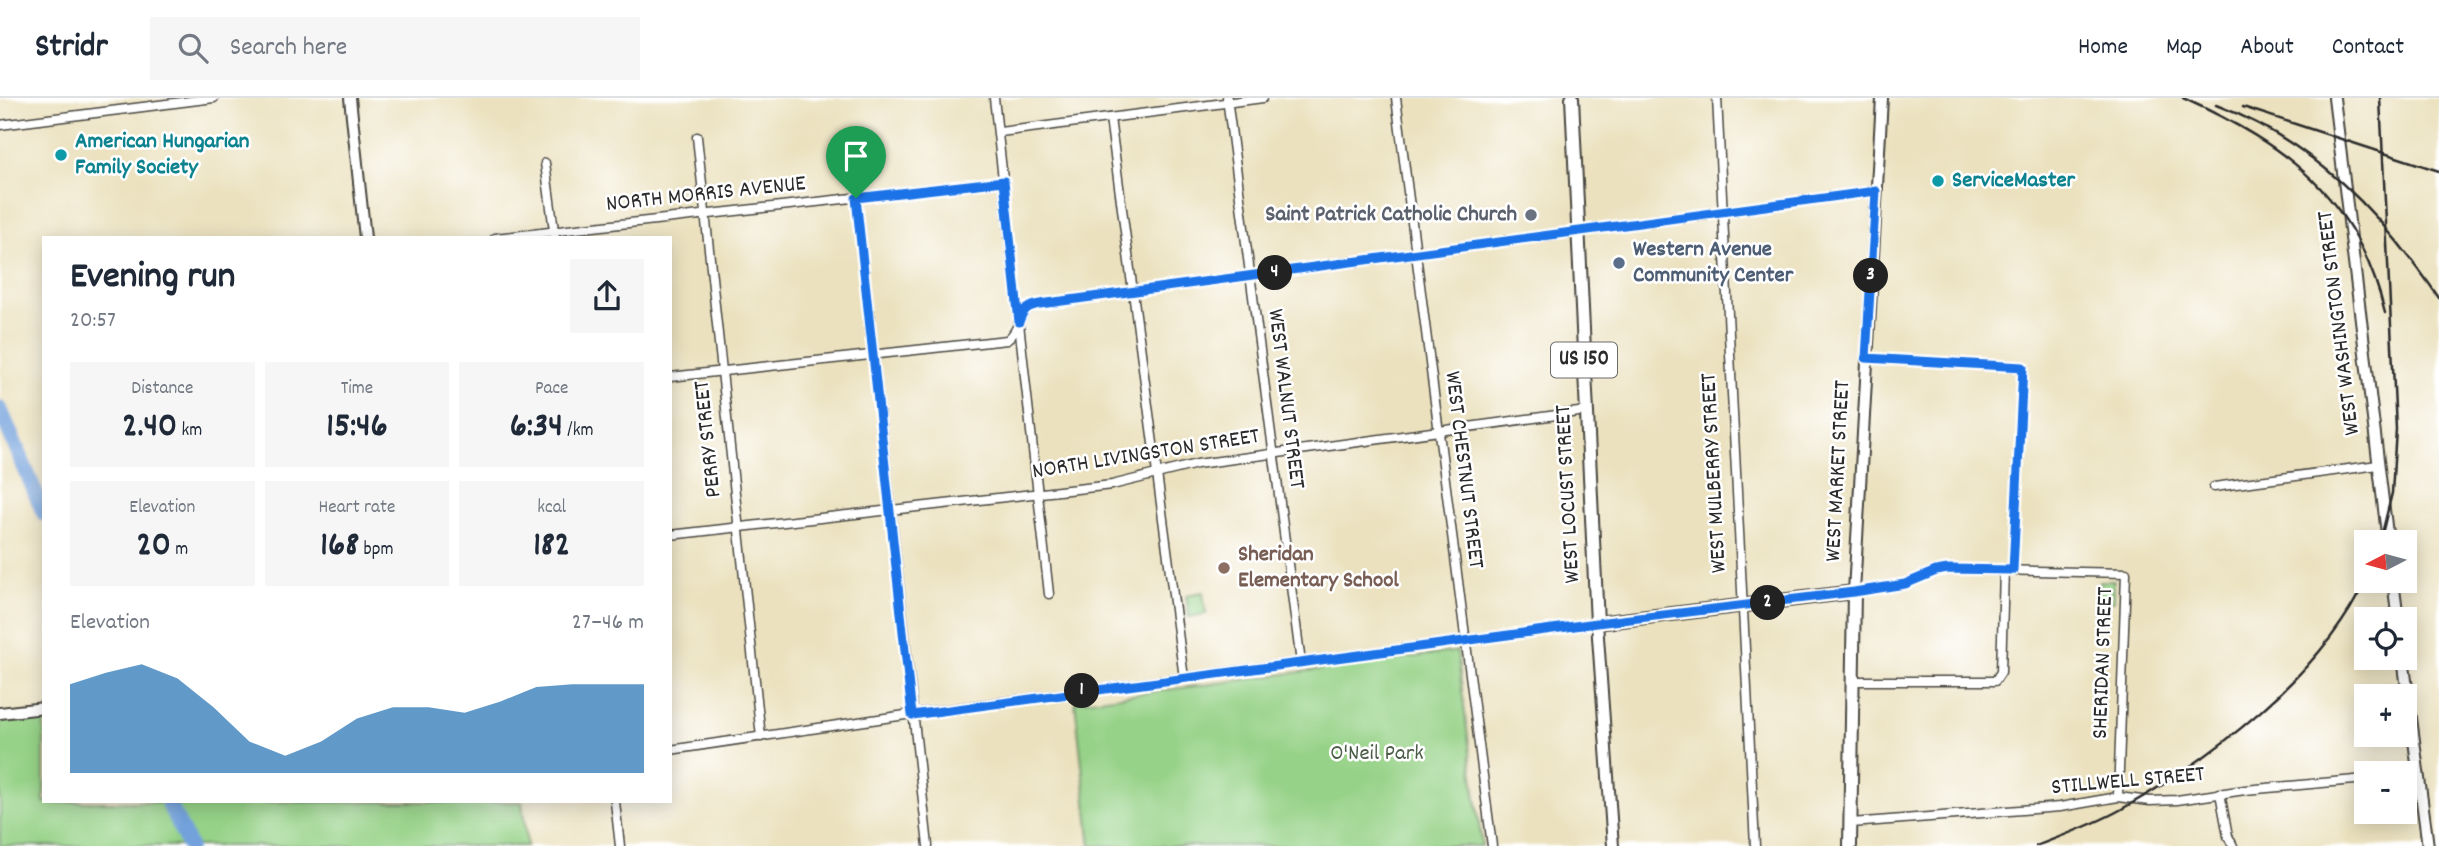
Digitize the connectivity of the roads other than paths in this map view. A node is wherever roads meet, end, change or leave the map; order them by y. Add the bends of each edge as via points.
1 (214, 98) edge
2 (350, 98) edge
3 (995, 98) edge
4 (1263, 98) edge
5 (1396, 98) edge
6 (1573, 98) edge
7 (1717, 98) edge
8 (1881, 98) edge
9 (2334, 98) edge
10 (1227, 100) edge
11 (1110, 118) junction
12 (0, 125) edge
13 (1000, 132) junction
14 (697, 137) dead end
15 (545, 163) dead end
16 (1004, 181) junction
17 (1876, 191) junction
18 (856, 198) junction
19 (1721, 212) junction
20 (706, 214) junction
21 (1578, 232) junction
22 (555, 235) edge
23 (365, 236) edge
24 (535, 236) edge
25 (1416, 254) junction
26 (1250, 277) junction
27 (1134, 292) junction
28 (1019, 322) junction
29 (873, 355) junction
30 (1866, 358) junction
31 (722, 371) junction
32 (672, 377) edge
33 (1586, 411) junction
34 (1438, 431) junction
35 (1273, 454) junction
36 (2378, 465) junction
37 (1158, 474) junction
38 (2214, 487) dead end
39 (1038, 493) junction
40 (889, 510) junction
41 (738, 527) junction
42 (2386, 530) edge
43 (672, 535) edge
44 (2009, 570) junction
45 (1854, 592) junction
46 (1049, 594) dead end
47 (1741, 606) junction
48 (1597, 623) junction
49 (1465, 641) junction
50 (1301, 663) junction
51 (2405, 670) edge
52 (1184, 678) junction
53 (1853, 681) junction
54 (42, 708) edge
55 (0, 713) edge
56 (912, 715) junction
57 (761, 737) junction
58 (672, 750) edge
59 (2418, 775) joint
60 (2354, 780) edge
61 (2220, 793) junction
62 (2118, 797) junction
63 (615, 803) edge
64 (1851, 822) junction
65 (620, 846) edge
66 (928, 846) edge
67 (1492, 846) edge
68 (1613, 846) edge
69 (1755, 846) edge
70 (1850, 846) edge
71 (2233, 846) edge
72 (2428, 846) edge

1 - 12 street
2 - 23 street
3 - 13 street
4 - 10 street
5 - 25 street, WEST CHESTNUT STREET
6 - 21 main road, WEST LOCUST STREET / US 150
7 - 19 street, WEST MULBERRY STREET
8 - 17 street, WEST MARKET STREET
9 - 36 street, WEST WASHINGTON STREET
10 - 11 street
10 - 26 street, WEST WALNUT STREET
11 - 13 street
11 - 27 street
13 - 16 street
14 - 20 street, PERRY STREET
15 - 22 street
16 - 18 street, NORTH MORRIS AVENUE
16 - 28 street
17 - 19 street
17 - 30 street, WEST MARKET STREET
18 - 20 street, NORTH MORRIS AVENUE
18 - 29 street
19 - 21 street
19 - 47 street, WEST MULBERRY STREET
20 - 22 street, NORTH MORRIS AVENUE
20 - 31 street, PERRY STREET
21 - 25 street
21 - 33 main road, WEST LOCUST STREET / US 150
22 - 24 street, NORTH MORRIS AVENUE
25 - 26 street
25 - 34 street, WEST CHESTNUT STREET
26 - 27 street
26 - 35 street, WEST WALNUT STREET
27 - 28 street via 1030,306
27 - 37 street
28 - 29 street via 1007,340
28 - 39 street
29 - 31 street
29 - 40 street
30 - 44 street via 2023,367
30 - 45 street, WEST MARKET STREET
31 - 32 street
31 - 41 street, PERRY STREET
33 - 34 street, NORTH LIVINGSTON STREET
33 - 48 main road, WEST LOCUST STREET / US 150
34 - 35 street, NORTH LIVINGSTON STREET
34 - 49 street, WEST CHESTNUT STREET
35 - 37 street, NORTH LIVINGSTON STREET
35 - 50 street, WEST WALNUT STREET
36 - 38 street
36 - 42 street, WEST WASHINGTON STREET
37 - 39 street, NORTH LIVINGSTON STREET via 1112,485
37 - 52 street
39 - 40 street, NORTH LIVINGSTON STREET
39 - 46 street
40 - 41 street, NORTH LIVINGSTON STREET
40 - 56 street
41 - 43 street, NORTH LIVINGSTON STREET
41 - 57 street, PERRY STREET
44 - 45 street via 1948,569 1905,584
44 - 53 street via 1998,679
44 - 62 street, SHERIDAN STREET via 2126,573
45 - 47 main road
45 - 53 main road, WEST MARKET STREET
47 - 48 main road
47 - 69 street, WEST MULBERRY STREET
48 - 49 street
48 - 68 street, WEST LOCUST STREET
49 - 50 street
49 - 67 street, WEST CHESTNUT STREET
50 - 52 street
51 - 59 street
52 - 56 street
53 - 64 main road, WEST MARKET STREET
54 - 55 street
56 - 57 street
56 - 66 street
57 - 58 street
59 - 72 street
60 - 61 street, STILLWELL STREET
61 - 62 street, STILLWELL STREET via 2161,801
61 - 71 street
62 - 64 street, STILLWELL STREET via 2060,807
63 - 65 street
64 - 70 main road, WEST MARKET STREET

